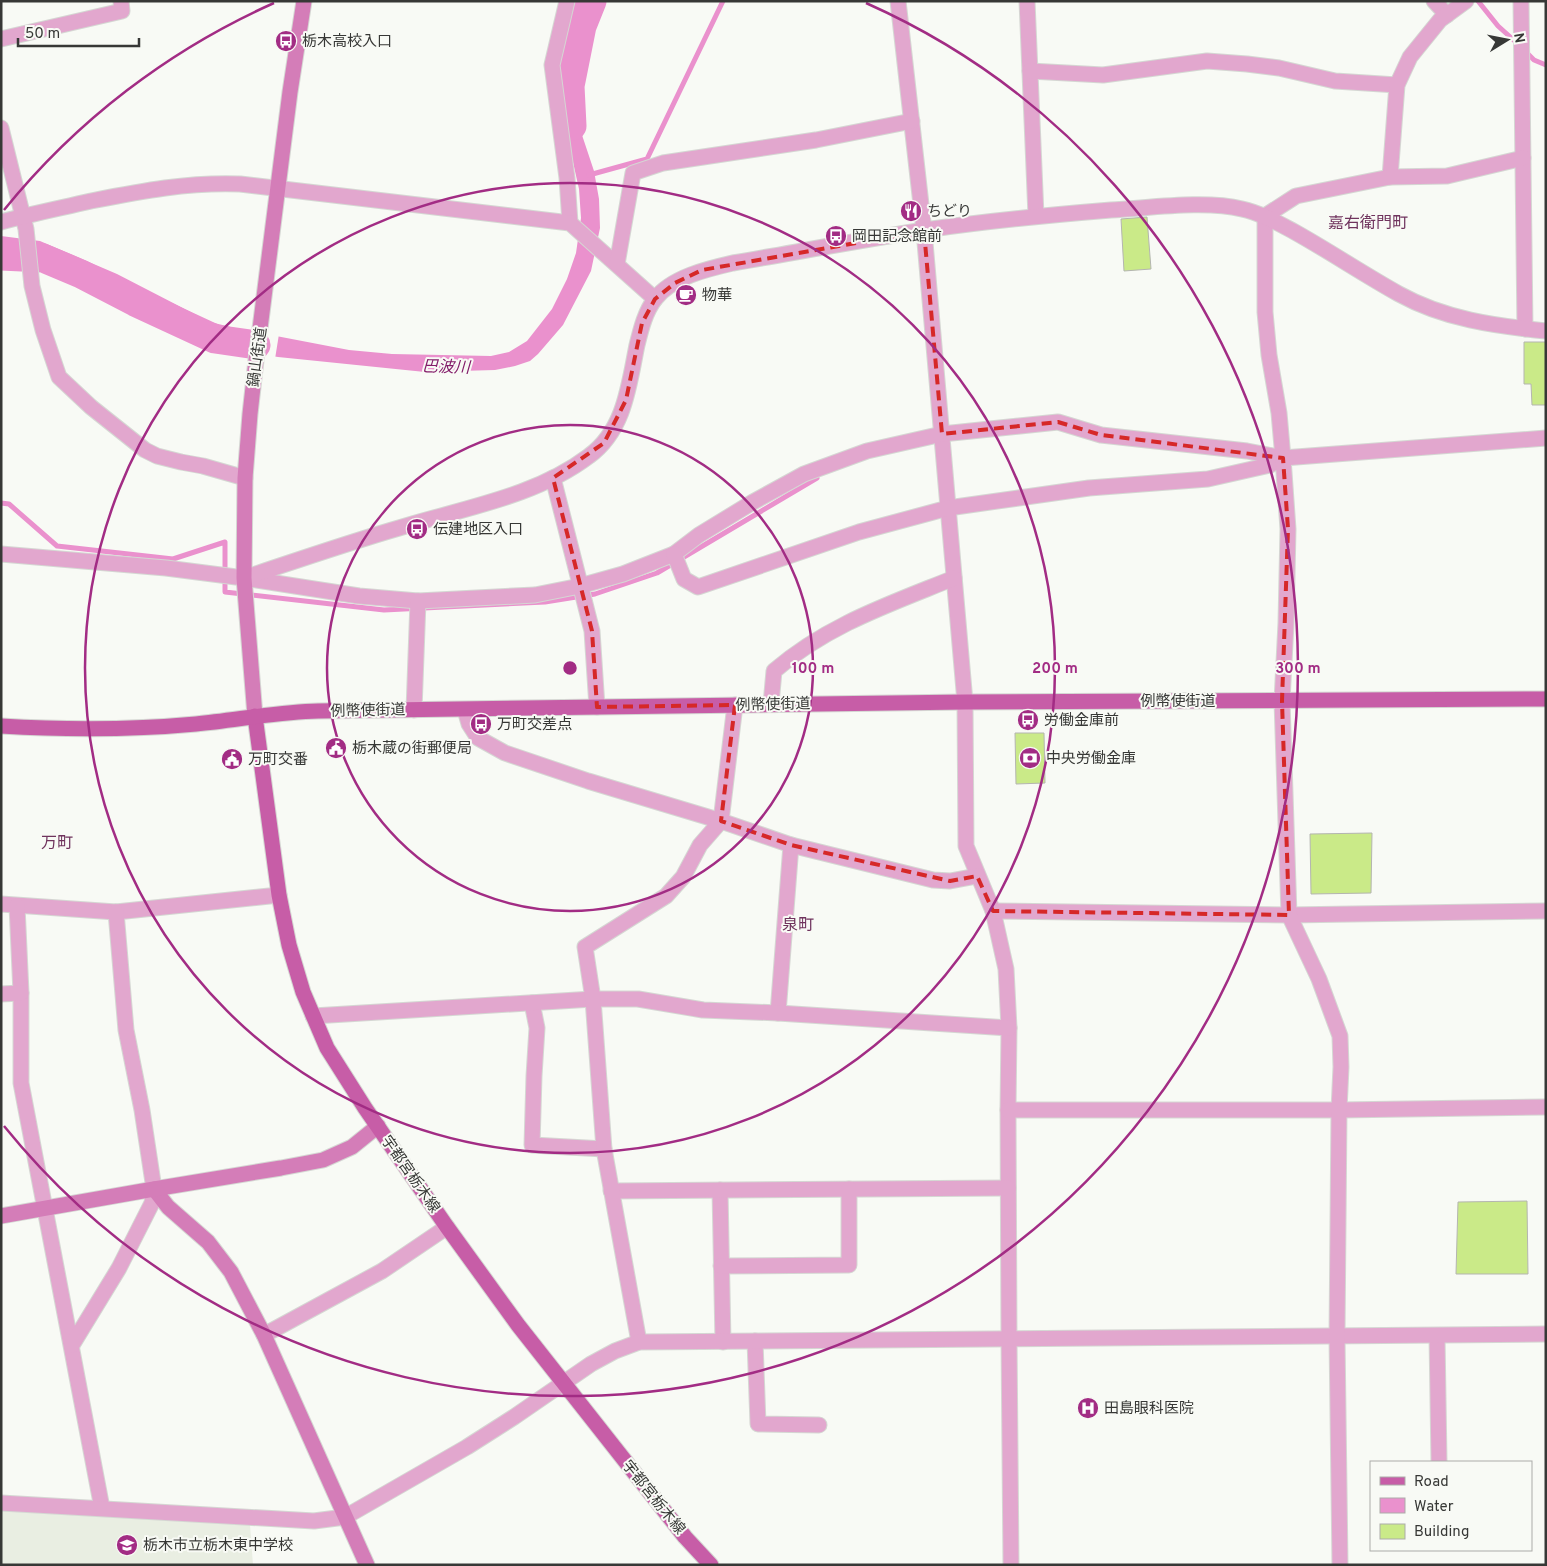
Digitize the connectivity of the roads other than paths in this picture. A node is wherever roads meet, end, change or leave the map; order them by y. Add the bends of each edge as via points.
1 (121, 1) edge
2 (304, 1) edge
3 (567, 1) edge
4 (898, 1) edge
5 (1027, 1) edge
6 (1434, 1) edge
7 (1466, 1) edge
8 (1521, 1) edge
9 (1447, 15) junction
10 (1, 39) edge
11 (1030, 71) junction
12 (1397, 85) junction
13 (912, 121) junction
14 (1, 128) edge
15 (1523, 158) junction
16 (1390, 177) junction
17 (279, 188) junction
18 (1036, 216) junction
19 (1265, 216) junction
20 (1, 222) edge
21 (24, 223) junction
22 (573, 224) junction
23 (924, 230) junction
24 (617, 264) junction
25 (655, 299) junction
26 (1525, 329) junction
27 (1546, 331) edge
28 (942, 434) junction
29 (1546, 438) edge
30 (1283, 458) junction
31 (245, 478) junction
32 (553, 478) junction
33 (948, 508) junction
34 (1, 554) edge
35 (674, 554) junction
36 (244, 578) junction
37 (954, 578) junction
38 (580, 586) junction
39 (418, 601) junction
40 (1546, 699) edge
41 (1282, 701) junction
42 (965, 702) junction
43 (771, 704) junction
44 (735, 705) junction
45 (597, 707) junction
46 (414, 710) junction
47 (465, 710) junction
48 (255, 716) junction
49 (1, 726) edge
50 (721, 821) junction
51 (791, 845) junction
52 (977, 876) junction
53 (279, 894) junction
54 (1, 904) edge
55 (17, 906) junction
56 (993, 911) junction
57 (1546, 911) edge
58 (116, 912) junction
59 (1290, 915) junction
60 (21, 993) junction
61 (1, 994) edge
62 (593, 999) junction
63 (532, 1003) junction
64 (778, 1013) junction
65 (313, 1016) junction
66 (1009, 1028) junction
67 (1546, 1107) edge
68 (1008, 1110) junction
69 (1339, 1110) junction
70 (378, 1126) junction
71 (604, 1149) junction
72 (1008, 1188) junction
73 (154, 1189) junction
74 (849, 1189) junction
75 (720, 1190) junction
76 (611, 1191) junction
77 (46, 1209) junction
78 (1, 1216) edge
79 (447, 1227) junction
80 (721, 1266) junction
81 (1546, 1334) edge
82 (264, 1335) junction
83 (1437, 1336) junction
84 (1337, 1337) junction
85 (1008, 1339) junction
86 (755, 1341) junction
87 (639, 1342) junction
88 (723, 1342) junction
89 (72, 1345) junction
90 (563, 1383) junction
91 (819, 1424) dead end
92 (1439, 1461) edge
93 (1, 1503) edge
94 (102, 1508) junction
95 (345, 1517) junction
96 (367, 1565) edge
97 (711, 1565) edge
98 (1011, 1565) edge
99 (1340, 1565) edge

1 - 10 street via 122,11
2 - 17 street, 鍋山街道
3 - 22 street via 552,65
4 - 13 street
5 - 11 street
6 - 9 street
7 - 9 street
8 - 15 street
9 - 12 street via 1410,57
11 - 12 street via 1103,75 1206,62 1279,68 1335,81
11 - 18 street
12 - 16 street
13 - 23 street
13 - 24 street via 663,164 632,173
14 - 21 street
15 - 16 street via 1446,176
15 - 26 street
16 - 19 street via 1296,196
17 - 21 street via 209,182 176,185 46,210
17 - 22 street
17 - 31 street, 鍋山街道 via 256,360
18 - 19 street via 1213,205
18 - 23 street
19 - 26 street via 1400,295 1443,313 1479,323
19 - 30 street via 1267,329 1280,413
20 - 21 street
21 - 31 street via 32,286 59,377 145,450 157,456
22 - 24 street
23 - 25 street via 702,270 675,283
23 - 28 street
24 - 25 street
25 - 32 street via 642,323 626,400 617,423 604,443 590,456
26 - 27 street
28 - 30 street via 1058,422 1101,435 1247,450
28 - 33 street
28 - 35 street via 867,451 804,474 746,506
29 - 30 street
30 - 33 street via 1270,466 1208,479 1089,488
30 - 41 street via 1288,529
31 - 36 street, 鍋山街道
32 - 36 street via 514,494
32 - 38 street
33 - 35 street via 858,532 698,587 684,578
33 - 37 street
34 - 36 street
35 - 38 street
36 - 39 street via 359,596
36 - 48 street, 鍋山街道
37 - 42 street
37 - 43 street via 846,622 794,654 774,671
38 - 39 street via 535,595
38 - 45 street via 592,632
39 - 46 street
40 - 41 main road, 例幣使街道
41 - 42 main road, 例幣使街道
41 - 59 street
42 - 43 main road, 例幣使街道
42 - 52 street via 966,846
43 - 44 main road, 例幣使街道
44 - 45 main road, 例幣使街道
44 - 50 street
45 - 47 main road, 例幣使街道
46 - 47 main road, 例幣使街道
46 - 48 main road, 例幣使街道 via 290,712
47 - 50 street via 478,738 505,753
48 - 49 main road, 例幣使街道 via 134,728
48 - 53 main road, 宇都宮栃木線
50 - 51 street
50 - 62 street via 700,845 684,877 666,896 585,947
51 - 52 street via 933,880 950,881
51 - 64 street
52 - 56 street
53 - 58 street
53 - 65 main road, 宇都宮栃木線 via 289,944
54 - 55 street
55 - 58 street
55 - 60 street
56 - 59 street
56 - 66 street via 1006,969
57 - 59 street
58 - 73 street via 126,1030
59 - 69 street via 1340,1036
60 - 61 street
60 - 77 street via 21,1083
62 - 63 street
62 - 64 street via 638,999 703,1010
62 - 71 street
63 - 65 street
63 - 71 street via 537,1028 532,1145
64 - 66 street
65 - 70 main road, 宇都宮栃木線 via 327,1048
66 - 68 street
67 - 69 street
68 - 69 street
68 - 72 street
69 - 84 street
70 - 73 street via 352,1147 323,1160
70 - 79 main road, 宇都宮栃木線
71 - 76 street
72 - 74 street
72 - 85 street
73 - 77 street
73 - 82 street via 168,1207 208,1242 231,1272
73 - 89 street via 152,1203 119,1268
74 - 75 street
74 - 80 street via 850,1265
75 - 76 street
75 - 80 street
76 - 87 street
77 - 78 street
77 - 89 street
79 - 82 street via 382,1271
79 - 90 main road, 宇都宮栃木線
80 - 88 street
81 - 83 street
82 - 95 street
83 - 84 street
83 - 92 street
84 - 85 street
84 - 99 street
85 - 86 street
85 - 98 street
86 - 88 street
86 - 91 street via 758,1424
87 - 88 street
87 - 90 street via 615,1351
89 - 94 street
90 - 95 street via 468,1447
90 - 97 main road, 宇都宮栃木線 via 685,1537
93 - 94 street
94 - 95 street via 314,1521
95 - 96 street

